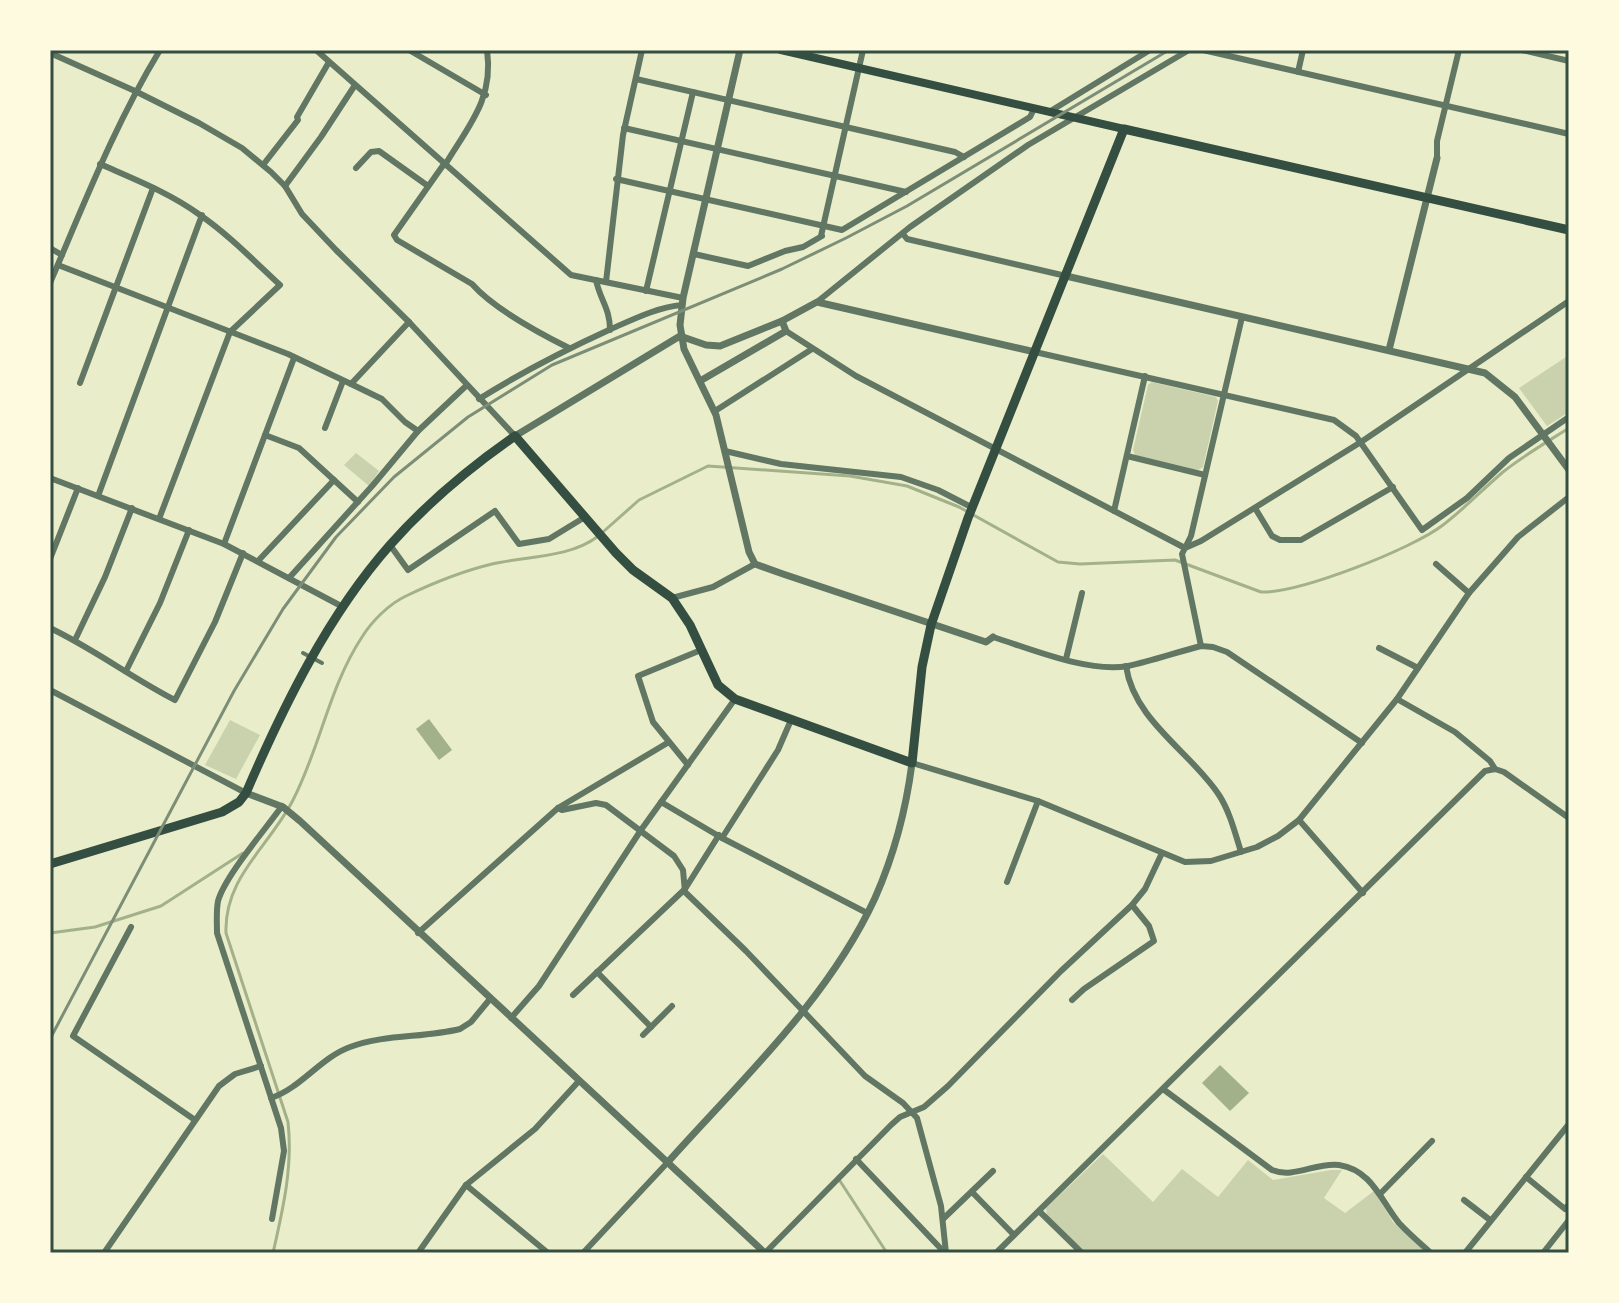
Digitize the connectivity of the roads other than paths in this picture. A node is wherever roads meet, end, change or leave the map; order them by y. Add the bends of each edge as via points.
1 (160, 50) edge
2 (316, 50) edge
3 (331, 50) edge
4 (409, 50) edge
5 (487, 50) edge
6 (642, 50) edge
7 (740, 50) edge
8 (781, 50) edge
9 (863, 50) edge
10 (1150, 50) edge
11 (1189, 50) edge
12 (1203, 50) edge
13 (1303, 50) edge
14 (1459, 50) edge
15 (1522, 50) edge
16 (50, 53) edge
17 (328, 61) junction
18 (1569, 61) edge
19 (860, 68) junction
20 (1298, 72) junction
21 (636, 79) junction
22 (355, 85) junction
23 (135, 91) junction
24 (693, 92) junction
25 (486, 95) junction
26 (729, 100) junction
27 (1446, 106) junction
28 (1034, 109) junction
29 (1049, 112) junction
30 (1074, 117) junction
31 (846, 127) junction
32 (624, 128) junction
33 (1124, 129) junction
34 (1569, 134) edge
35 (682, 142) junction
36 (717, 150) junction
37 (964, 157) junction
38 (1437, 158) joint
39 (100, 164) junction
40 (263, 165) junction
41 (444, 165) junction
42 (356, 168) dead end
43 (836, 177) junction
44 (616, 179) junction
45 (285, 186) junction
46 (428, 186) junction
47 (153, 188) junction
48 (671, 191) junction
49 (906, 192) junction
50 (1427, 198) junction
51 (706, 199) junction
52 (202, 215) junction
53 (824, 227) junction
54 (834, 229) junction
55 (1569, 230) edge
56 (903, 234) junction
57 (821, 236) junction
58 (50, 248) edge
59 (694, 254) junction
60 (62, 255) junction
61 (58, 265) junction
62 (1066, 276) junction
63 (596, 280) junction
64 (606, 282) junction
65 (50, 283) edge
66 (115, 288) junction
67 (646, 291) junction
68 (1569, 301) edge
69 (682, 302) junction
70 (817, 302) junction
71 (167, 308) junction
72 (1242, 317) junction
73 (782, 321) junction
74 (409, 322) junction
75 (610, 330) junction
76 (786, 331) junction
77 (230, 332) junction
78 (680, 336) junction
79 (569, 348) junction
80 (812, 349) junction
81 (1389, 350) junction
82 (1035, 352) junction
83 (294, 358) junction
84 (1469, 368) junction
85 (1145, 376) junction
86 (343, 381) junction
87 (700, 381) junction
88 (80, 383) dead end
89 (351, 384) junction
90 (467, 385) junction
91 (1224, 394) junction
92 (479, 399) junction
93 (715, 411) junction
94 (1569, 417) edge
95 (325, 428) dead end
96 (418, 431) junction
97 (265, 435) junction
98 (515, 436) junction
99 (1544, 436) junction
100 (1361, 442) junction
101 (996, 450) junction
102 (726, 454) junction
103 (1127, 456) junction
104 (1569, 470) edge
105 (1205, 475) junction
106 (50, 478) edge
107 (334, 480) junction
108 (1393, 487) junction
109 (78, 488) junction
110 (98, 496) junction
111 (1569, 497) edge
112 (358, 502) junction
113 (132, 508) junction
114 (1255, 508) junction
115 (1114, 511) junction
116 (971, 512) junction
117 (159, 519) junction
118 (588, 520) junction
119 (189, 530) junction
120 (224, 544) junction
121 (390, 545) junction
122 (1184, 552) junction
123 (243, 553) junction
124 (50, 559) edge
125 (258, 561) junction
126 (755, 564) junction
127 (1436, 564) dead end
128 (289, 578) junction
129 (1082, 593) dead end
130 (1469, 593) junction
131 (672, 598) junction
132 (343, 607) junction
133 (931, 625) junction
134 (50, 628) edge
135 (993, 637) joint
136 (75, 640) junction
137 (1201, 646) junction
138 (1379, 648) dead end
139 (701, 650) junction
140 (303, 653) dead end
141 (1066, 659) junction
142 (322, 663) dead end
143 (1126, 666) junction
144 (1418, 668) junction
145 (126, 671) junction
146 (50, 690) edge
147 (735, 699) junction
148 (1397, 699) junction
149 (791, 720) junction
150 (669, 742) junction
151 (1362, 743) junction
152 (912, 763) junction
153 (688, 765) junction
154 (1495, 769) junction
155 (246, 793) junction
156 (1038, 801) junction
157 (661, 802) junction
158 (283, 806) junction
159 (558, 808) junction
160 (1569, 818) edge
161 (1299, 820) junction
162 (641, 830) junction
163 (721, 836) junction
164 (1241, 852) junction
165 (1162, 853) junction
166 (50, 864) edge
167 (1007, 882) dead end
168 (685, 889) junction
169 (1363, 893) junction
170 (1132, 905) junction
171 (867, 913) junction
172 (131, 927) dead end
173 (418, 933) junction
174 (597, 972) junction
175 (573, 995) dead end
176 (490, 999) junction
177 (1072, 1000) dead end
178 (672, 1006) dead end
179 (802, 1010) junction
180 (511, 1018) junction
181 (651, 1027) junction
182 (643, 1035) dead end
183 (261, 1066) junction
184 (579, 1081) junction
185 (1163, 1089) junction
186 (272, 1098) junction
187 (912, 1113) junction
188 (195, 1120) junction
189 (1569, 1124) edge
190 (1432, 1141) dead end
191 (856, 1159) junction
192 (668, 1162) junction
193 (993, 1171) dead end
194 (1526, 1177) junction
195 (466, 1185) junction
196 (972, 1192) junction
197 (1381, 1193) junction
198 (1464, 1200) dead end
199 (1568, 1208) edge
200 (1039, 1211) junction
201 (272, 1219) dead end
202 (943, 1219) junction
203 (1490, 1220) junction
204 (1569, 1220) edge
205 (1014, 1235) junction
206 (104, 1253) edge
207 (418, 1253) edge
208 (548, 1253) edge
209 (583, 1253) edge
210 (765, 1253) edge
211 (945, 1253) edge
212 (996, 1253) edge
213 (1082, 1253) edge
214 (1431, 1253) edge
215 (1465, 1253) edge
216 (1543, 1253) edge

1 - 23 street
2 - 17 street
3 - 17 street
4 - 25 street
5 - 25 street
6 - 21 street
7 - 26 street
8 - 19 main road
9 - 19 street
10 - 29 street
11 - 30 street
12 - 20 street
13 - 20 street
14 - 27 street
15 - 18 street
16 - 23 street
17 - 22 street
17 - 40 street via 298,120
19 - 28 main road
19 - 31 street
20 - 27 street
21 - 24 street
21 - 32 street
22 - 41 street
22 - 45 street
23 - 39 street
23 - 40 street via 232,142
24 - 26 street
24 - 35 street
25 - 41 street
26 - 31 street
26 - 36 street
27 - 34 street
27 - 38 street
28 - 29 main road
28 - 37 street via 1030,117
29 - 30 main road
30 - 33 main road
30 - 56 street
31 - 37 street
31 - 43 street
32 - 35 street
32 - 44 street
33 - 50 main road
33 - 62 main road
35 - 36 street
35 - 48 street
36 - 43 street
36 - 51 street
37 - 49 street
38 - 50 street
39 - 47 street
39 - 60 street
40 - 45 street
41 - 46 street
41 - 63 street via 571,275
42 - 46 street via 379,151
43 - 49 street
43 - 53 street
44 - 48 street
44 - 64 street
45 - 74 street via 311,223
46 - 79 street via 394,235 397,240
47 - 52 street
47 - 66 street
48 - 51 street
48 - 67 street
49 - 54 street via 842,230
50 - 55 main road
50 - 81 street
51 - 53 street
51 - 59 street
52 - 71 street
52 - 77 street via 280,285
53 - 54 street
53 - 57 street
54 - 57 street
56 - 62 street
56 - 70 street
57 - 59 street via 748,266
58 - 60 street
59 - 69 street
60 - 61 street
61 - 65 street
61 - 66 street
62 - 72 street
62 - 82 main road
63 - 64 street
63 - 75 street via 610,311
64 - 67 street
66 - 71 street
66 - 88 street
67 - 69 street
68 - 84 street
69 - 75 street
69 - 78 street
70 - 73 street
70 - 82 street
71 - 77 street
71 - 110 street
72 - 81 street
72 - 91 street
73 - 76 street
73 - 78 street via 720,346
74 - 89 street
74 - 90 street
75 - 79 street
76 - 80 street
76 - 87 street
77 - 83 street
77 - 117 street
78 - 87 street
78 - 98 street
79 - 92 street
80 - 93 street
80 - 101 street
81 - 84 street
82 - 85 street
82 - 101 main road
83 - 86 street
83 - 97 street
84 - 99 street via 1509,389
84 - 100 street
85 - 91 street
85 - 103 street
86 - 89 street
86 - 95 street
87 - 93 street
89 - 96 street via 382,399
90 - 92 street
90 - 96 street
91 - 100 street via 1334,420
91 - 105 street
92 - 98 street
93 - 102 street
94 - 99 street
96 - 112 street
97 - 107 street via 299,448
97 - 120 street
98 - 118 main road
98 - 121 main road via 459,477
99 - 104 street
99 - 108 street via 1422,530
100 - 108 street
100 - 114 street
101 - 115 street
101 - 116 main road
102 - 116 street via 901,477 938,490
102 - 126 street
103 - 105 street
103 - 115 street
105 - 122 street
106 - 109 street
107 - 112 street
107 - 125 street
108 - 114 street via 1301,540 1272,536
109 - 110 street
109 - 124 street
110 - 113 street
111 - 130 street via 1518,537
112 - 128 street
113 - 117 street
113 - 136 street
114 - 122 street
115 - 122 street
116 - 133 main road
117 - 119 street
118 - 121 street via 549,539 519,544 495,511 408,570
118 - 131 main road via 633,570
119 - 120 street
119 - 145 street
120 - 123 street
121 - 132 main road
122 - 137 street
123 - 125 street
123 - 145 street via 179,696 175,700
125 - 128 street
126 - 131 street via 713,587
126 - 133 street
127 - 130 street
128 - 132 street
129 - 141 street
130 - 144 street
131 - 139 main road
132 - 155 main road via 314,653
133 - 135 street via 986,642
133 - 152 main road
134 - 136 street
135 - 141 street
136 - 145 street
137 - 143 street
137 - 151 street via 1227,652
138 - 144 street
139 - 147 main road via 718,685
139 - 150 street via 638,676 653,722
140 - 142 street
141 - 143 street
143 - 164 street via 1144,707 1218,794
144 - 148 street
146 - 155 street
147 - 149 main road
147 - 153 street
148 - 151 street
148 - 154 street via 1455,732
149 - 152 main road
149 - 163 street via 778,750
150 - 153 street
150 - 159 street
151 - 161 street
152 - 156 street
152 - 171 street via 895,844
153 - 157 street
154 - 160 street
154 - 169 street via 1485,771
155 - 158 street
155 - 166 main road via 222,812
156 - 165 street
156 - 167 street
157 - 162 street
157 - 163 street
158 - 173 street
158 - 183 street via 227,881 218,902 217,933
159 - 162 street via 606,805
159 - 173 street
161 - 164 street
161 - 169 street
162 - 168 street via 680,862
162 - 180 street via 539,986
163 - 168 street
163 - 171 street
164 - 165 street via 1191,862
165 - 170 street
168 - 174 street
168 - 179 street
169 - 185 street
170 - 177 street via 1154,941
170 - 187 street via 948,1086
171 - 179 street
172 - 188 street via 73,1036
173 - 176 street
174 - 175 street
174 - 181 street
176 - 180 street
176 - 186 street via 460,1029 359,1043
178 - 181 street
179 - 187 street via 865,1076
179 - 192 street
180 - 184 street
181 - 182 street
183 - 186 street
183 - 188 street via 227,1079
184 - 192 street
184 - 195 street via 535,1129
185 - 197 street via 1272,1170 1290,1173 1343,1165
185 - 200 street
186 - 201 street via 284,1151
187 - 191 street via 900,1117
187 - 202 street
188 - 206 street
189 - 194 street
190 - 197 street
191 - 210 street
191 - 211 street
192 - 209 street
192 - 210 street
193 - 196 street
194 - 199 street
194 - 203 street
195 - 207 street
195 - 208 street
196 - 202 street
196 - 205 street
197 - 214 street via 1397,1221
198 - 203 street
200 - 205 street
200 - 213 street
202 - 211 street
203 - 215 street
204 - 216 street
205 - 212 street

